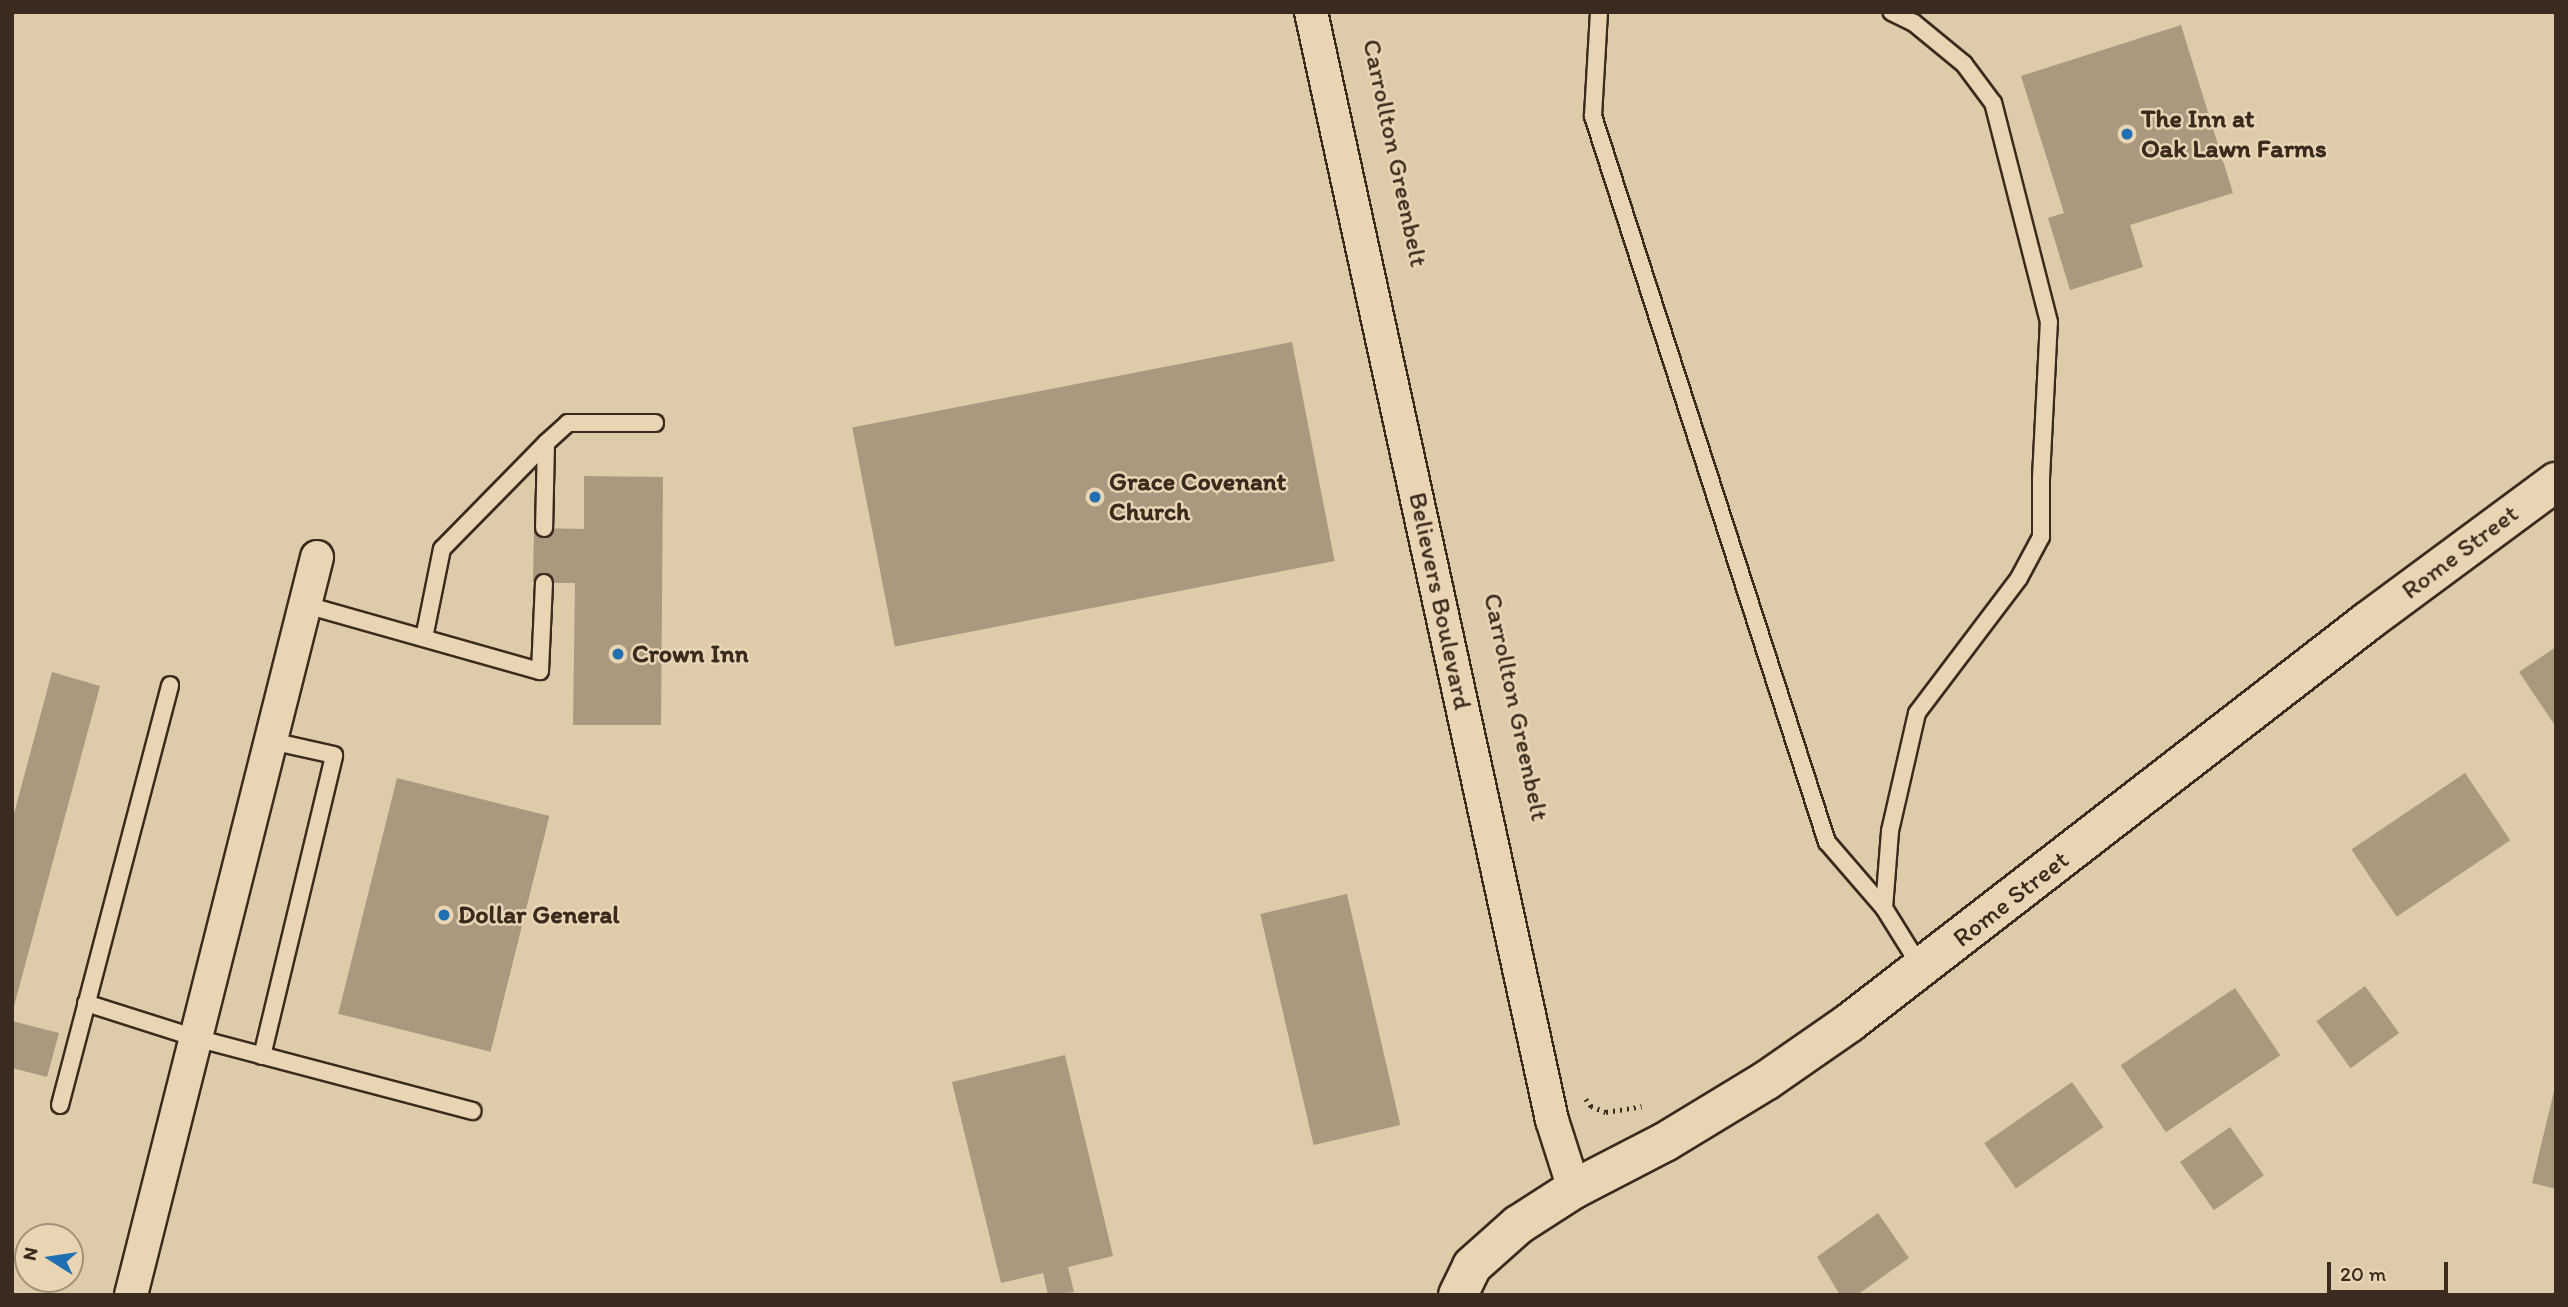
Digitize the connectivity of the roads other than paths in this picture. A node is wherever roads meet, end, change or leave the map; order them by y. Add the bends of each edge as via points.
1 (1311, 12) edge
2 (1600, 12) edge
3 (1891, 12) edge
4 (655, 424) dead end
5 (546, 443) junction
6 (2556, 482) edge
7 (544, 528) dead end
8 (317, 557) dead end
9 (544, 583) dead end
10 (306, 605) junction
11 (424, 638) junction
12 (170, 685) dead end
13 (271, 741) junction
14 (1884, 908) junction
15 (1922, 969) junction
16 (86, 1003) junction
17 (196, 1038) junction
18 (262, 1056) junction
19 (60, 1105) dead end
20 (473, 1111) dead end
21 (1574, 1189) junction
22 (131, 1295) edge
23 (1458, 1295) edge

1 - 21 street, Believers Boulevard via 1552,1119
2 - 14 lane via 1593,116 1827,842
3 - 14 lane via 1914,23 1964,64 1993,103 2049,322 2041,537 2019,578 1917,713 1890,831
4 - 5 lane via 568,423
5 - 7 lane
5 - 11 lane via 443,549
6 - 15 street, Rome Street via 2368,621
8 - 10 street
9 - 11 lane via 540,671
10 - 11 lane
10 - 13 street
12 - 16 lane
13 - 17 street
13 - 18 lane via 334,755
14 - 15 lane
15 - 21 street, Rome Street via 1767,1080
16 - 17 lane
16 - 19 lane
17 - 18 lane
17 - 22 street
18 - 20 lane
21 - 23 street, Rome Street via 1518,1225 1472,1266

